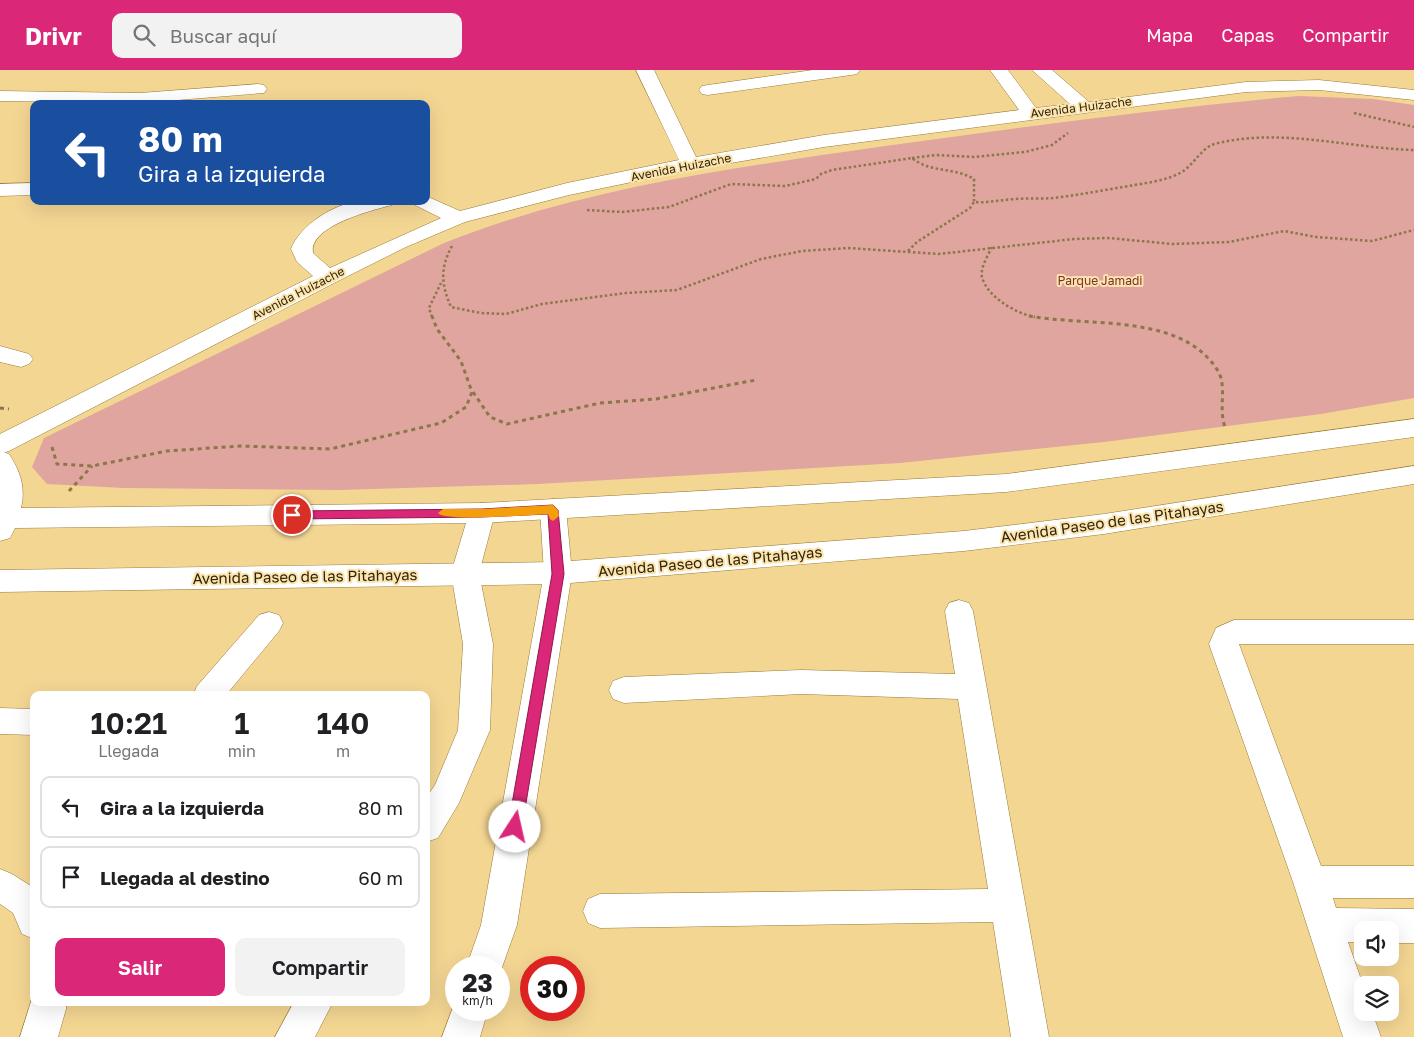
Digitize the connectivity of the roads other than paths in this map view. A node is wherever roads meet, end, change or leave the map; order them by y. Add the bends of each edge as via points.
1 (248, 70) edge
2 (645, 70) edge
3 (737, 70) edge
4 (851, 70) edge
5 (999, 70) edge
6 (1041, 70) edge
7 (748, 85) junction
8 (258, 89) junction
9 (708, 90) dead end
10 (1414, 95) edge
11 (0, 96) edge
12 (267, 100) edge
13 (1084, 107) junction
14 (1031, 114) junction
15 (690, 164) junction
16 (30, 189) edge
17 (0, 190) edge
18 (430, 205) edge
19 (340, 206) edge
20 (458, 218) junction
21 (328, 277) junction
22 (1414, 428) edge
23 (0, 445) edge
24 (0, 460) edge
25 (1414, 475) edge
26 (553, 510) junction
27 (482, 513) junction
28 (3, 525) edge
29 (465, 573) junction
30 (558, 574) junction
31 (0, 581) edge
32 (959, 611) dead end
33 (269, 623) dead end
34 (1414, 632) edge
35 (972, 688) junction
36 (624, 690) dead end
37 (211, 691) edge
38 (0, 721) edge
39 (30, 722) edge
40 (430, 821) edge
41 (1310, 882) junction
42 (1414, 882) edge
43 (1009, 906) junction
44 (600, 911) dead end
45 (1324, 925) junction
46 (1414, 926) edge
47 (488, 956) edge
48 (48, 1006) edge
49 (313, 1006) edge
50 (466, 1021) edge
51 (39, 1037) edge
52 (294, 1037) edge
53 (461, 1037) edge
54 (1030, 1037) edge
55 (1362, 1037) edge

1 - 8 street
2 - 15 street
3 - 7 street
4 - 7 street
5 - 14 street
6 - 13 street
7 - 9 street
8 - 11 street via 140,98
8 - 12 street
10 - 13 street, Avenida Huizache via 1352,87 1283,85
13 - 14 street, Avenida Huizache
14 - 15 street, Avenida Huizache via 824,141
15 - 20 street, Avenida Huizache via 567,189
16 - 17 street
18 - 20 street
19 - 21 street via 302,248 304,256
20 - 21 street, Avenida Huizache
21 - 23 street, Avenida Huizache
22 - 26 street via 1006,484
24 - 28 street via 6,468 11,491
25 - 30 street, Avenida Paseo de las Pitahayas via 1104,524 964,541
26 - 27 street
26 - 30 street
27 - 28 street
27 - 29 street
29 - 30 street, Avenida Paseo de las Pitahayas
29 - 31 street, Avenida Paseo de las Pitahayas
29 - 40 street via 478,644 474,730 448,793
30 - 47 street via 499,925
32 - 35 street
33 - 37 street
34 - 41 street via 1234,632 1226,636 1224,644
35 - 36 street via 801,682
35 - 43 street
38 - 39 street
41 - 42 street
41 - 45 street
43 - 44 street
43 - 54 street
45 - 46 street
45 - 55 street
48 - 51 street
49 - 52 street
50 - 53 street

